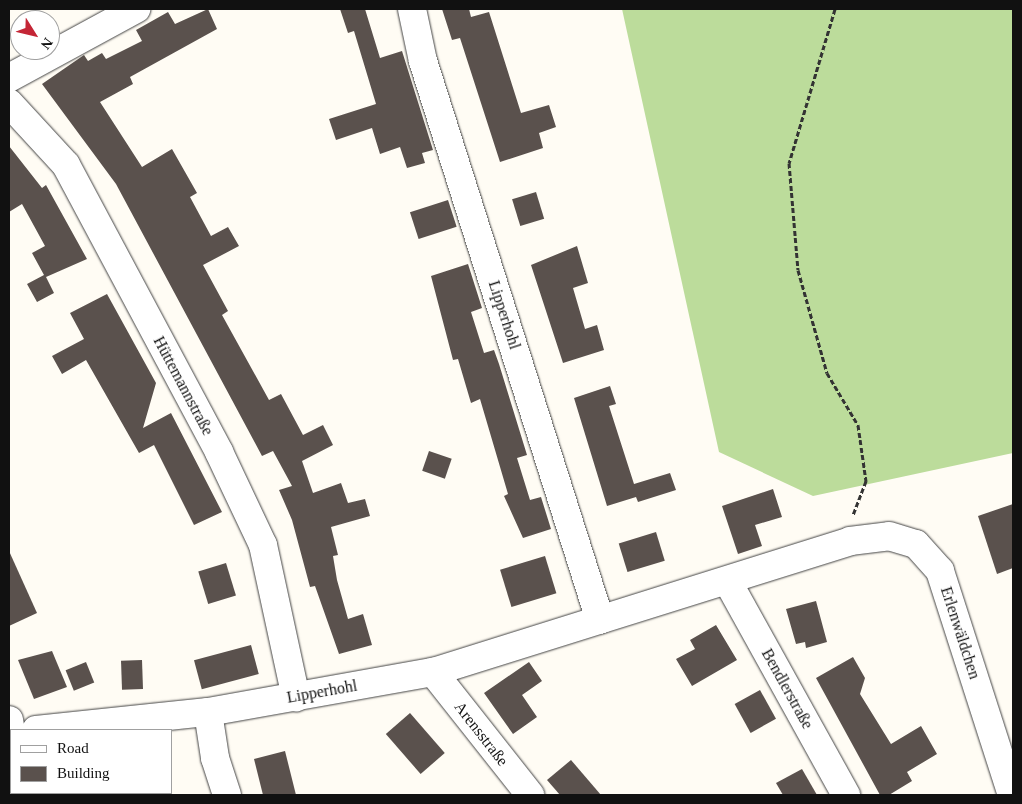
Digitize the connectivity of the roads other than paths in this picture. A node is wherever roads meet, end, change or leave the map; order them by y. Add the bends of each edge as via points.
1 (136, 9) edge
2 (412, 9) edge
3 (9, 78) edge
4 (9, 103) edge
5 (850, 541) joint
6 (728, 582) junction
7 (600, 620) junction
8 (433, 672) junction
9 (296, 697) junction
10 (208, 712) junction
11 (9, 720) edge
12 (46, 729) edge
13 (10, 734) edge
14 (227, 795) edge
15 (530, 795) edge
16 (846, 795) edge
17 (1012, 795) edge

1 - 3 street
2 - 7 street, Lipperhohl via 423,61
4 - 9 street, Hüttemannstraße via 66,166 223,460 263,545
5 - 6 street, Lipperhohl
5 - 17 street, Erlenwäldchen via 870,537 902,538 934,559
6 - 7 street, Lipperhohl
6 - 16 street, Bendlerstraße
7 - 8 street, Lipperhohl
8 - 9 street, Lipperhohl
8 - 15 street, Arensstraße
9 - 10 street, Lipperhohl
10 - 12 street, Lipperhohl
10 - 14 street via 215,758
11 - 13 street

